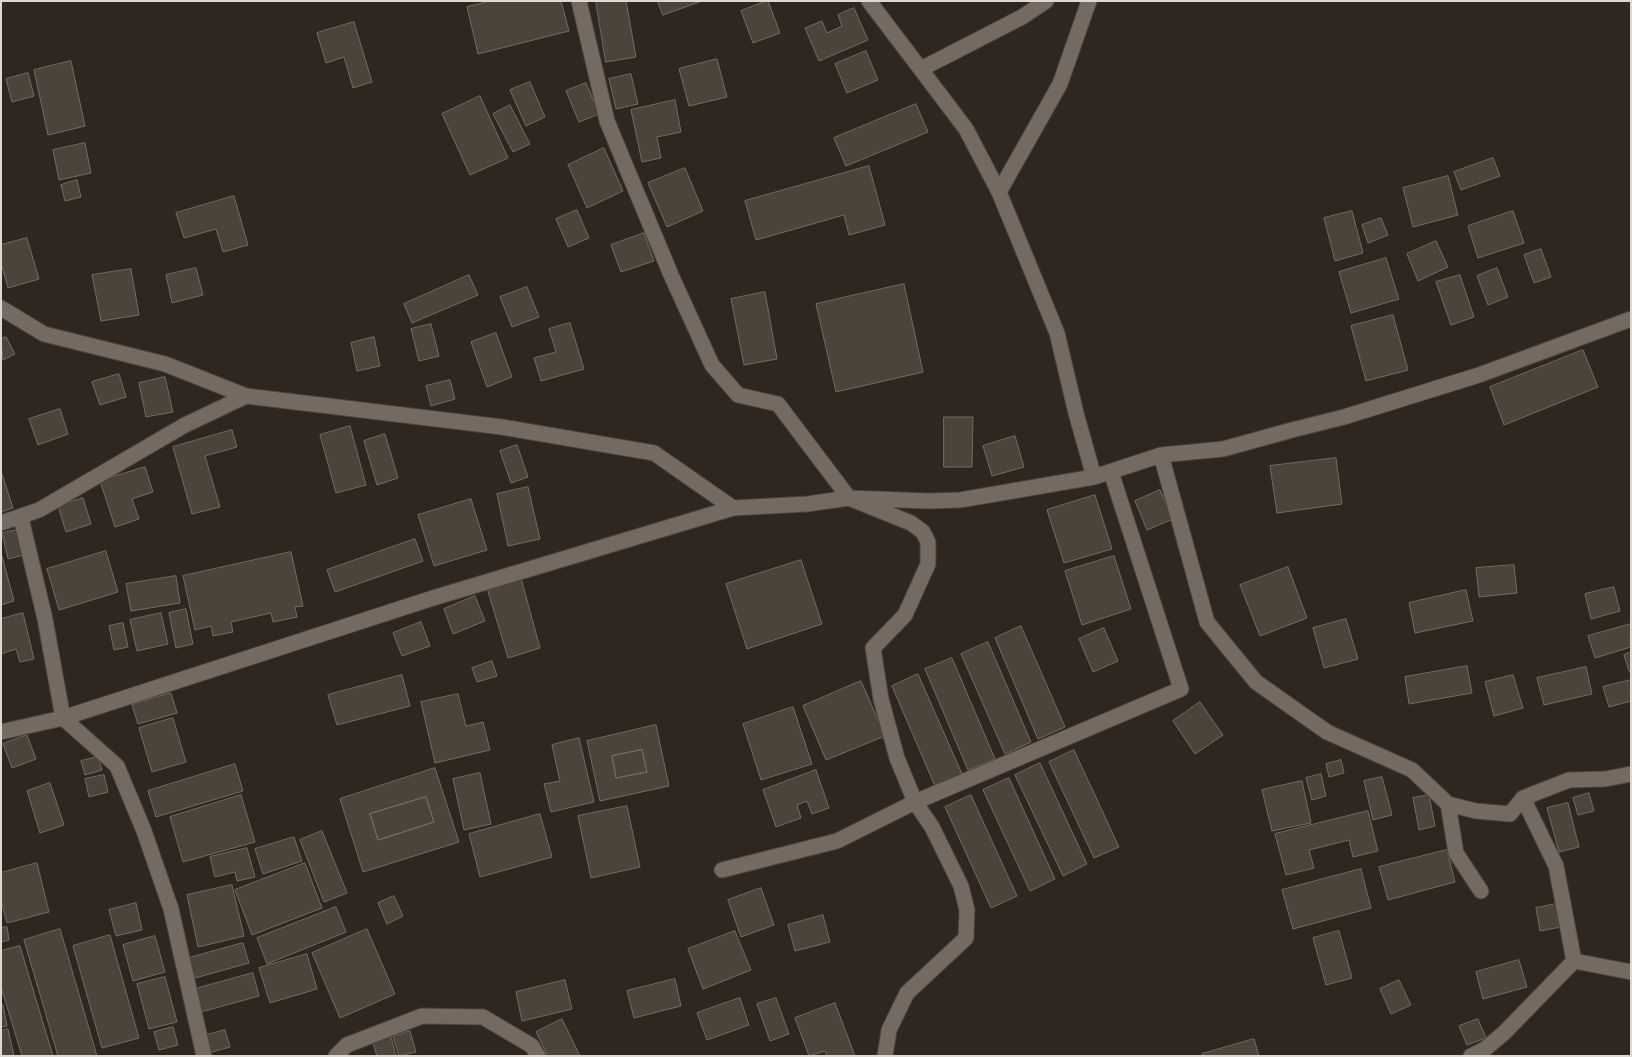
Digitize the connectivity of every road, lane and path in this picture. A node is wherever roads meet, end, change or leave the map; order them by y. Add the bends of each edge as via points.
1 (579, 1) edge
2 (869, 1) edge
3 (1046, 1) edge
4 (1089, 1) edge
5 (921, 69) junction
6 (999, 192) junction
7 (1, 308) edge
8 (1631, 319) edge
9 (246, 396) junction
10 (1161, 455) junction
11 (1111, 472) junction
12 (1094, 477) junction
13 (849, 498) junction
14 (733, 508) junction
15 (21, 518) junction
16 (1, 523) edge
17 (64, 718) junction
18 (1, 732) edge
19 (1631, 774) edge
20 (1523, 798) junction
21 (915, 802) junction
22 (1448, 804) junction
23 (722, 870) dead end
24 (1481, 891) dead end
25 (1574, 961) junction
26 (1631, 972) edge
27 (204, 1056) edge
28 (336, 1056) edge
29 (538, 1056) edge
30 (885, 1056) edge
31 (1471, 1056) edge

1 - 13 street via 607,121 712,365 738,395 778,404
2 - 5 street
3 - 5 street via 1022,17
4 - 6 street via 1060,84
5 - 6 street via 966,129
6 - 12 street via 1057,333
7 - 9 street via 44,334 165,364
8 - 10 street via 1479,375 1344,417 1223,449
9 - 14 street via 502,427 654,453
9 - 15 street via 185,425
10 - 11 street
10 - 22 street via 1207,622 1213,630 1256,682 1327,732 1412,770
11 - 12 street
11 - 21 street via 1181,689
12 - 13 street via 960,500
13 - 14 street
13 - 21 street via 911,523 928,542 928,564 905,616 873,648 880,699 897,758
14 - 17 street via 433,598
15 - 16 street
15 - 17 street
17 - 18 street
17 - 27 street via 117,766 144,831 171,909
19 - 20 street via 1606,779 1570,780
20 - 22 street via 1510,814
20 - 25 street via 1556,866
21 - 23 street via 837,841
21 - 30 street via 932,827 961,886 967,910 966,938 907,993 888,1030
22 - 24 street via 1456,852
25 - 26 street
25 - 31 street via 1504,1033
28 - 29 street via 347,1045 422,1016 482,1017 532,1046

